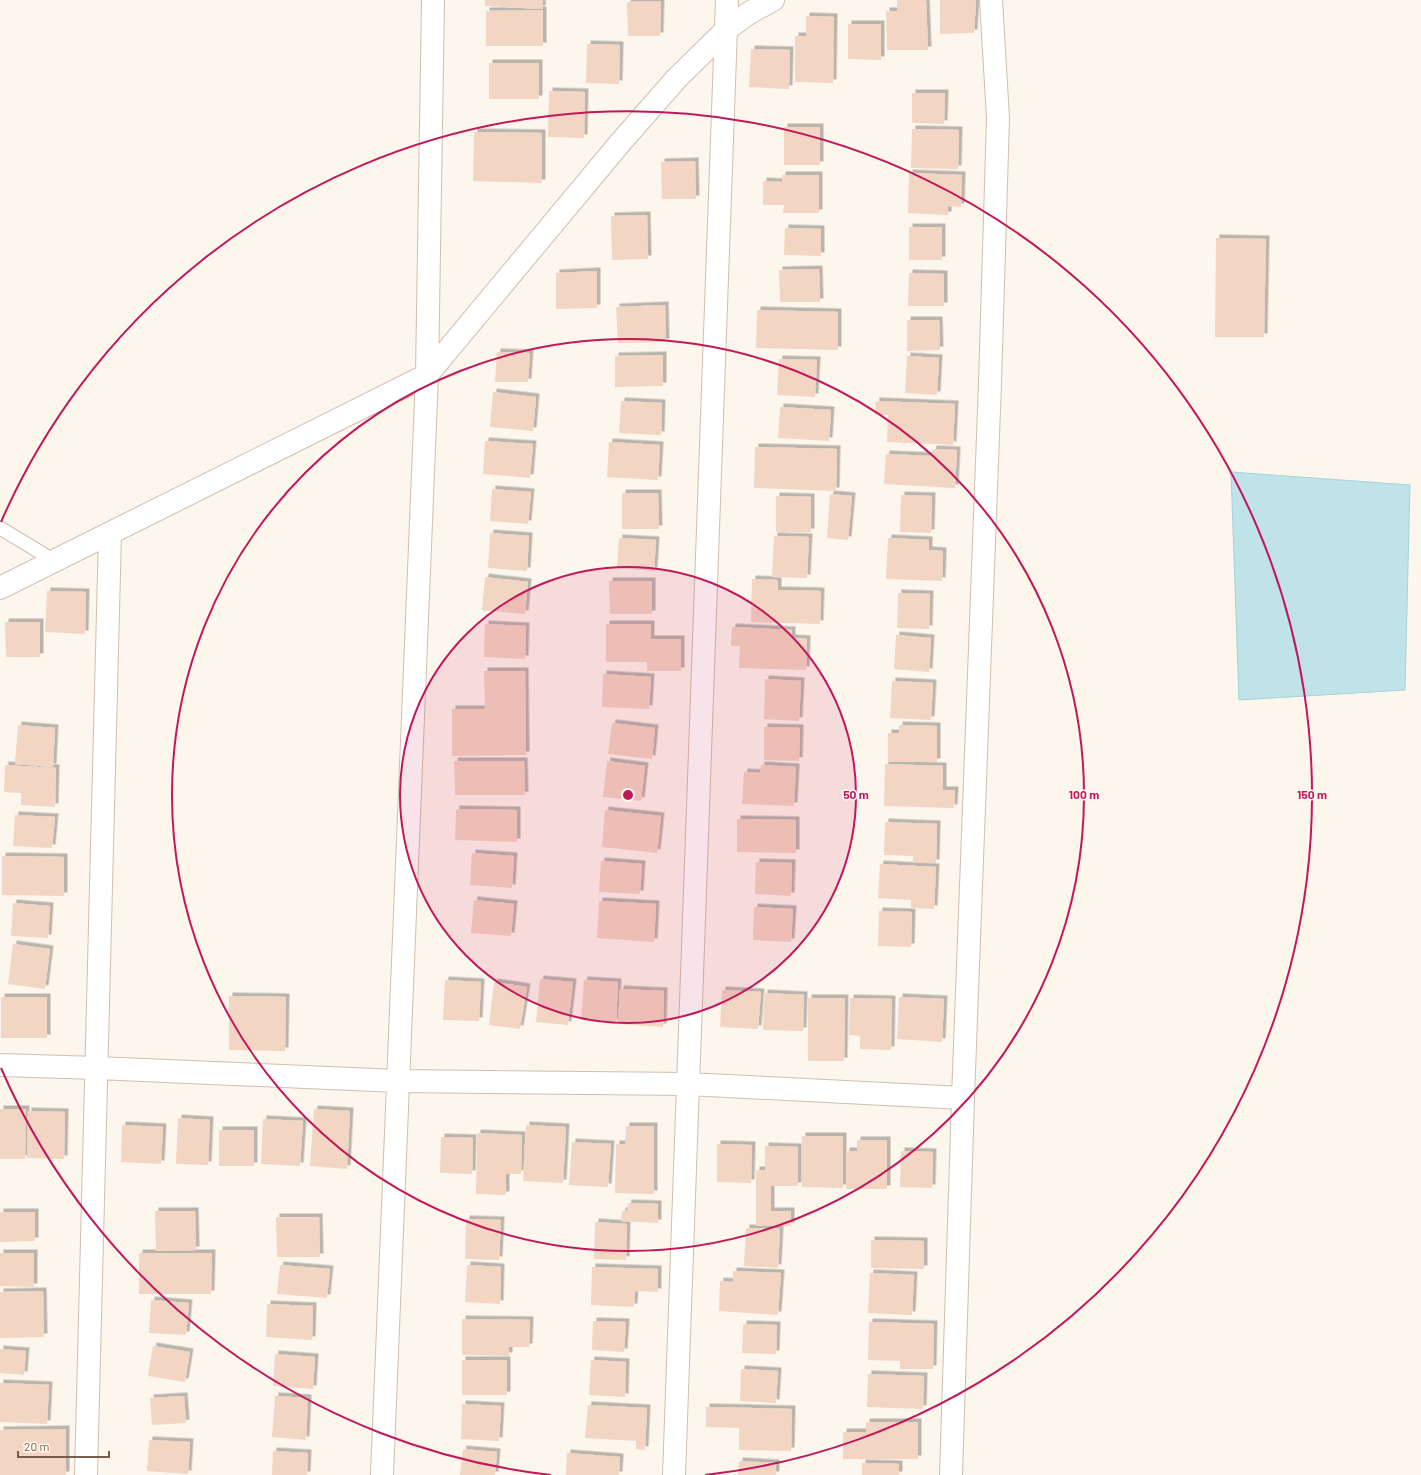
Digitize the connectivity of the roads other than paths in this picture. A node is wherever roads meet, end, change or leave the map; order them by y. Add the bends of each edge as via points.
1 (432, 0) edge
2 (728, 0) edge
3 (773, 0) edge
4 (991, 0) edge
5 (727, 29) junction
6 (427, 375) junction
7 (0, 528) edge
8 (110, 533) junction
9 (53, 560) junction
10 (0, 588) edge
11 (0, 1065) edge
12 (97, 1068) junction
13 (398, 1081) junction
14 (688, 1084) junction
15 (963, 1098) junction
16 (86, 1475) edge
17 (382, 1475) edge
18 (674, 1475) edge
19 (951, 1475) edge

1 - 6 street
2 - 5 street
3 - 5 street
4 - 15 street via 998,118
5 - 6 street via 677,78 620,143
5 - 14 street
6 - 8 street
6 - 13 street
7 - 9 lane
8 - 9 street
8 - 12 street
9 - 10 street
11 - 12 street
12 - 13 street
12 - 16 street
13 - 14 street
13 - 17 street
14 - 15 street
14 - 18 street
15 - 19 street

